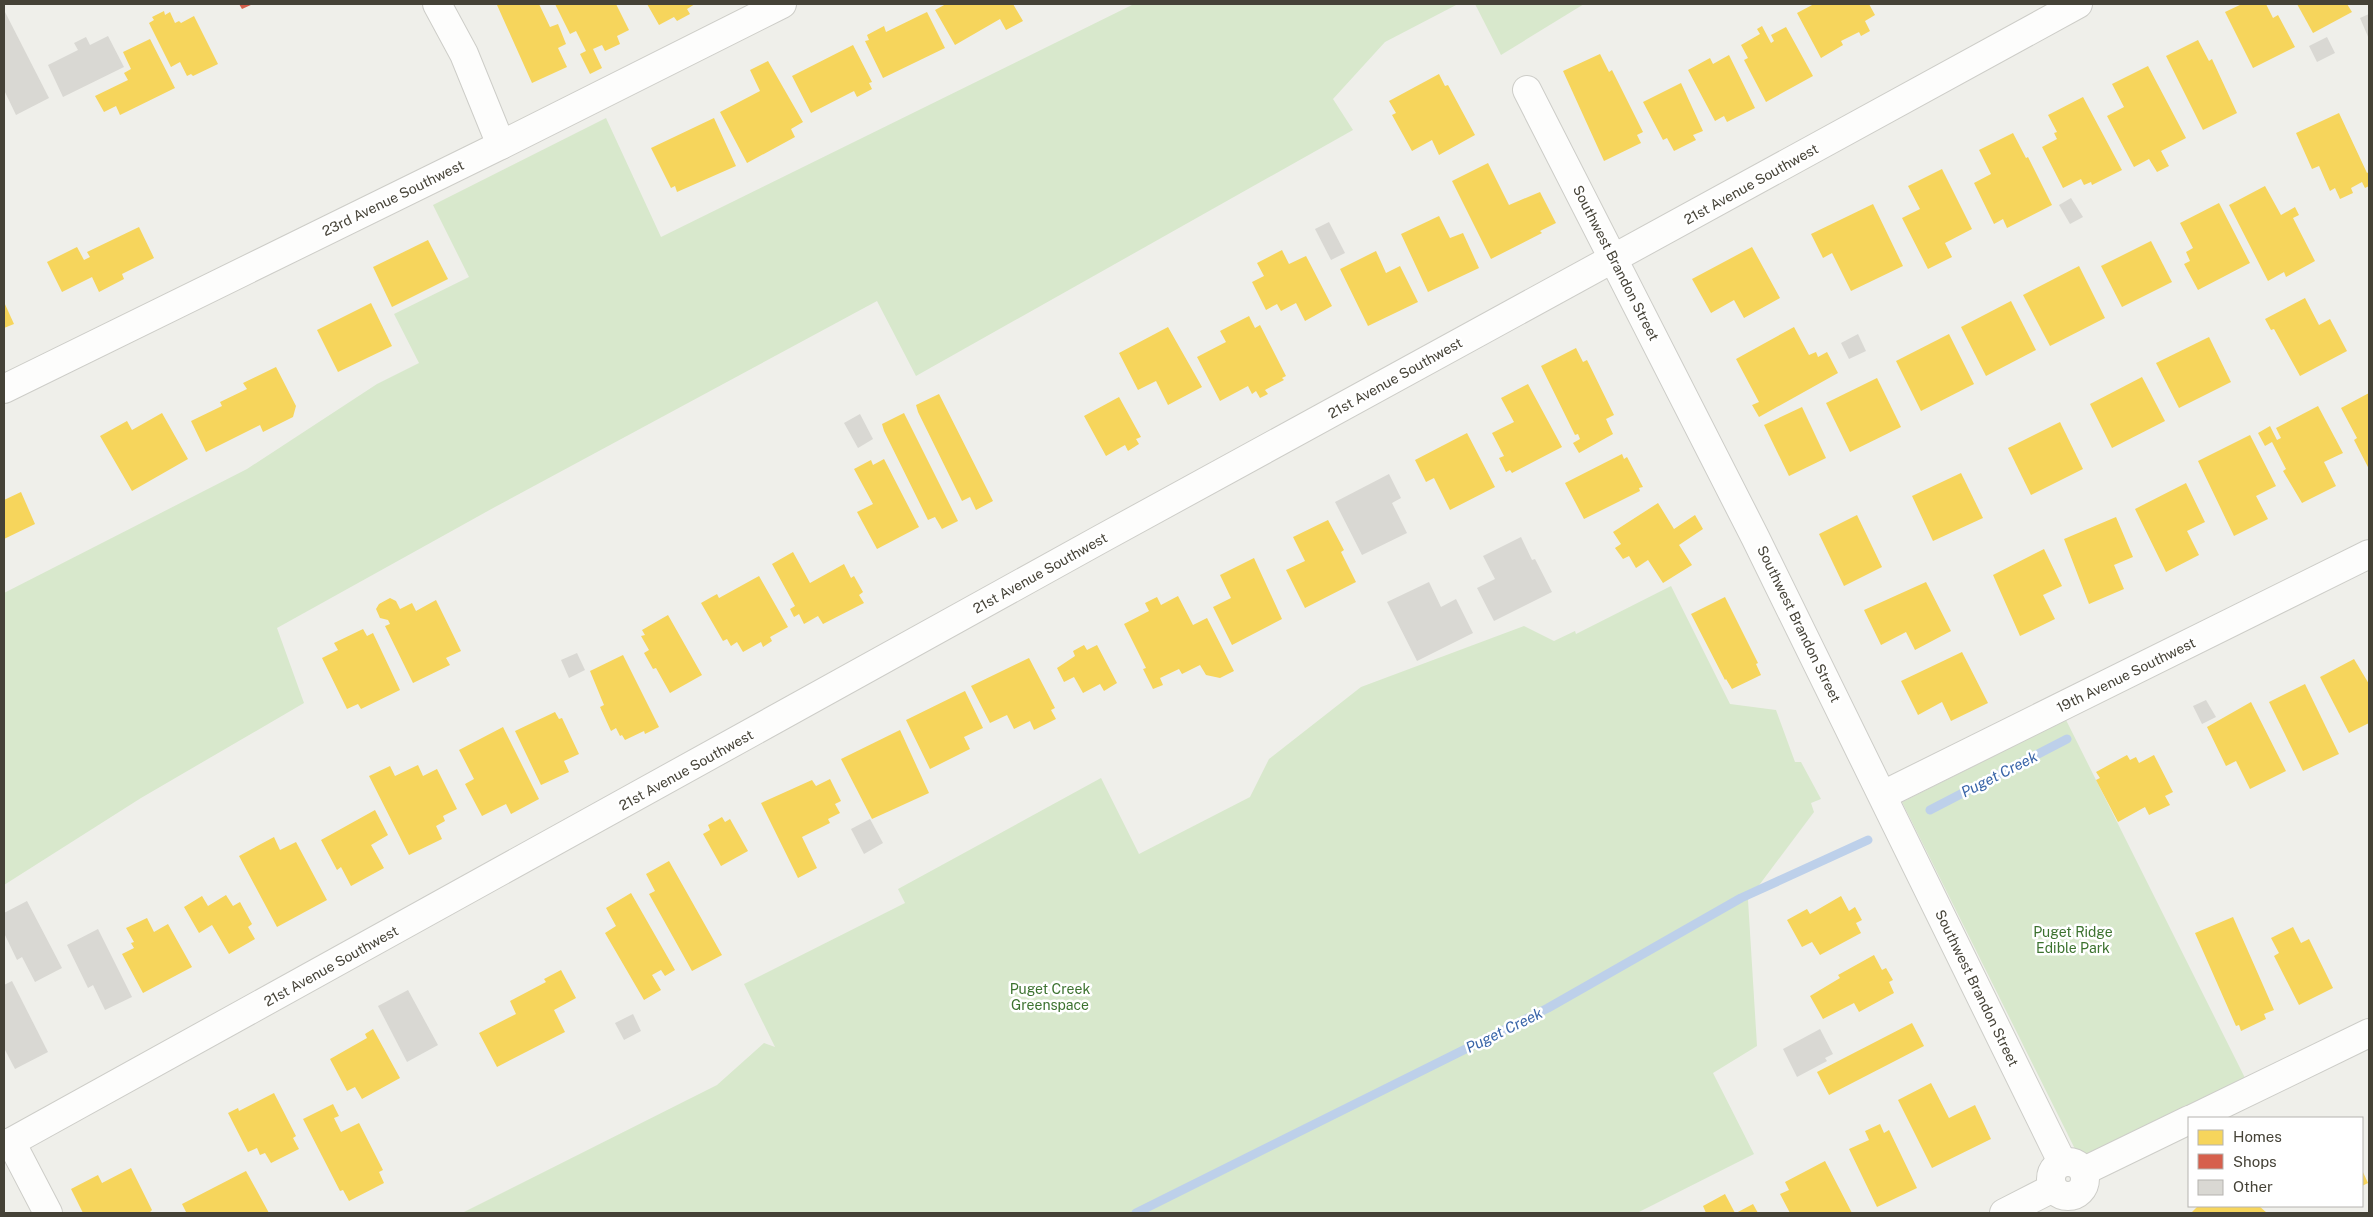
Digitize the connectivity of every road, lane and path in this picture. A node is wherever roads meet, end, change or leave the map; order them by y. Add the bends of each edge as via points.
1 (437, 4) edge
2 (782, 4) edge
3 (2078, 4) edge
4 (1527, 90) dead end
5 (501, 145) junction
6 (1615, 259) junction
7 (4, 389) edge
8 (2369, 554) edge
9 (1883, 794) junction
10 (2369, 1033) edge
11 (2196, 1117) edge
12 (2188, 1121) edge
13 (7, 1144) edge
14 (2073, 1186) edge
15 (48, 1213) edge
16 (2004, 1213) edge

1 - 5 street via 464,54
2 - 5 street, 23rd Avenue Southwest
3 - 6 street, 21st Avenue Southwest
4 - 6 street, Southwest Brandon Street
5 - 7 street, 23rd Avenue Southwest
6 - 9 street, Southwest Brandon Street
6 - 13 street, 21st Avenue Southwest
8 - 9 street, 19th Avenue Southwest
9 - 14 street, Southwest Brandon Street
10 - 11 street
12 - 14 street
13 - 15 street
14 - 16 street

